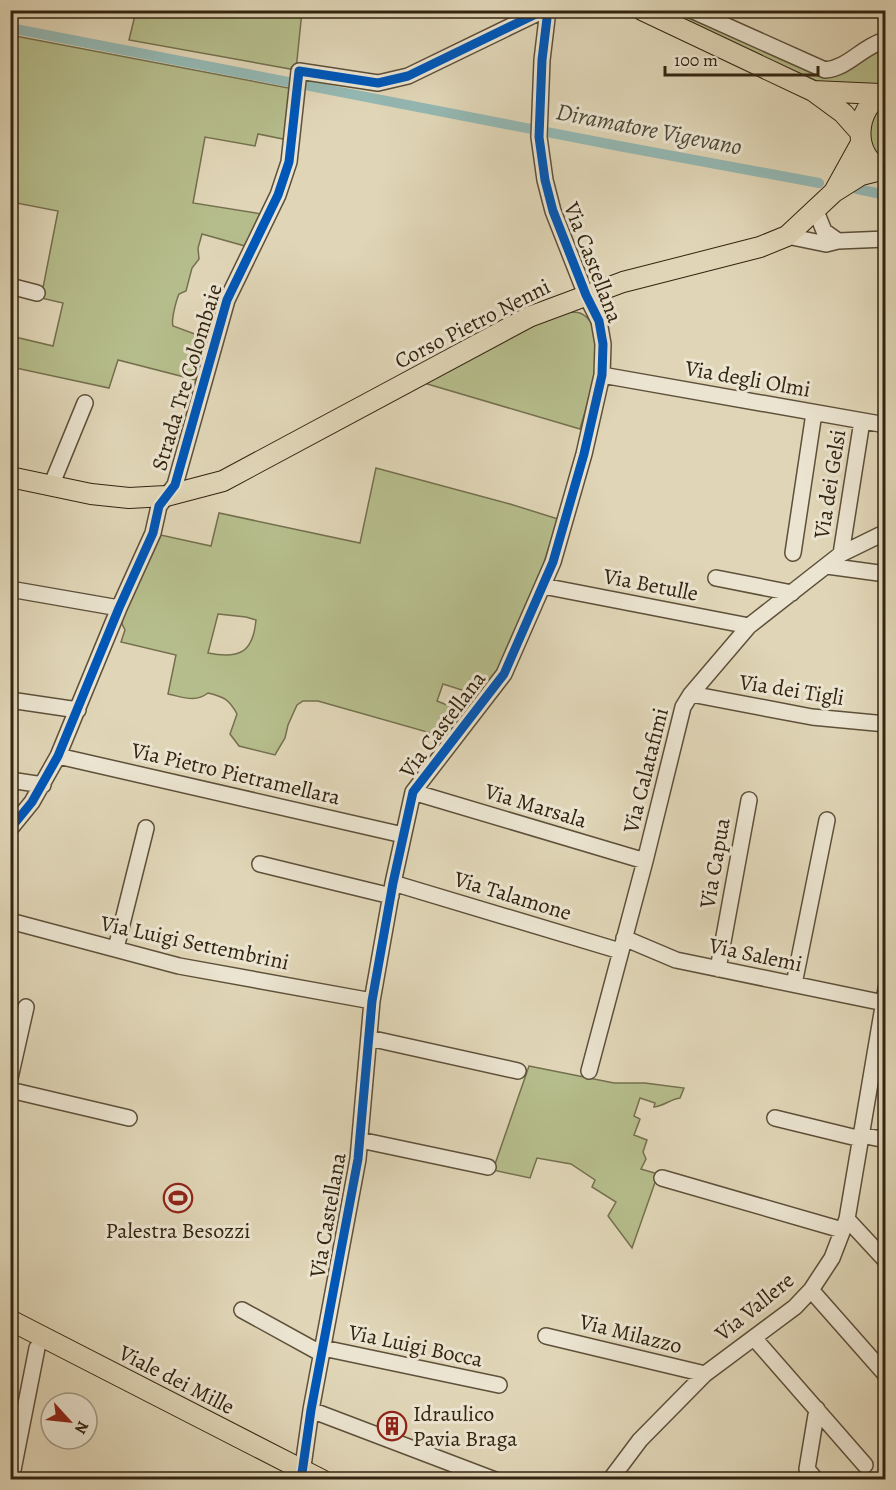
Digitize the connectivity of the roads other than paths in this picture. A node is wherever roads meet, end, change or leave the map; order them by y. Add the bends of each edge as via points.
1 (642, 10) edge
2 (691, 10) edge
3 (547, 11) edge
4 (885, 40) edge
5 (813, 91) junction
6 (883, 92) edge
7 (860, 137) junction
8 (883, 171) edge
9 (834, 192) junction
10 (816, 211) junction
11 (788, 236) junction
12 (885, 239) edge
13 (838, 241) junction
14 (10, 286) edge
15 (37, 293) dead end
16 (586, 295) junction
17 (602, 375) junction
18 (85, 403) dead end
19 (814, 413) junction
20 (862, 421) junction
21 (885, 426) edge
22 (10, 477) edge
23 (51, 486) junction
24 (165, 496) junction
25 (885, 532) edge
26 (794, 553) dead end
27 (841, 554) junction
28 (827, 566) junction
29 (885, 574) edge
30 (716, 578) dead end
31 (543, 586) junction
32 (10, 589) edge
33 (792, 593) junction
34 (119, 608) junction
35 (749, 626) junction
36 (691, 694) junction
37 (10, 700) edge
38 (78, 711) junction
39 (885, 724) edge
40 (58, 756) junction
41 (10, 780) edge
42 (42, 785) junction
43 (413, 792) junction
44 (749, 800) dead end
45 (827, 820) dead end
46 (147, 828) dead end
47 (10, 830) edge
48 (403, 835) junction
49 (645, 861) junction
50 (260, 864) dead end
51 (392, 889) junction
52 (10, 921) edge
53 (622, 945) junction
54 (116, 948) junction
55 (718, 969) junction
56 (794, 984) junction
57 (884, 996) edge
58 (372, 1001) junction
59 (26, 1007) dead end
60 (369, 1038) junction
61 (518, 1071) dead end
62 (589, 1071) dead end
63 (10, 1078) edge
64 (10, 1090) edge
65 (129, 1118) dead end
66 (775, 1118) dead end
67 (861, 1137) junction
68 (360, 1140) junction
69 (885, 1140) edge
70 (488, 1167) dead end
71 (662, 1178) dead end
72 (845, 1224) junction
73 (885, 1261) edge
74 (811, 1290) junction
75 (242, 1310) dead end
76 (10, 1320) edge
77 (10, 1334) edge
78 (546, 1336) dead end
79 (754, 1338) junction
80 (37, 1348) junction
81 (322, 1351) junction
82 (705, 1374) junction
83 (885, 1375) edge
84 (499, 1386) dead end
85 (816, 1409) junction
86 (311, 1410) junction
87 (16, 1417) edge
88 (865, 1465) dead end
89 (300, 1476) edge
90 (11, 1479) edge
91 (322, 1479) edge
92 (495, 1479) edge
93 (610, 1479) edge
94 (816, 1479) edge

1 - 5 main road
2 - 4 street via 825,70 837,69 873,43
3 - 16 street, Via Castellana via 539,130 548,195
3 - 24 street, Strada Tre Colombaie via 408,76 378,84 298,80 289,162 278,195 227,300 175,484
5 - 6 main road
5 - 7 main road via 843,113
6 - 7 main road, Corso Pietro Nenni via 865,110
7 - 8 main road via 868,158
7 - 9 main road, Corso Pietro Nenni
8 - 9 main road, Corso Pietro Nenni via 861,175
9 - 10 main road, Corso Pietro Nenni
10 - 11 main road, Corso Pietro Nenni
10 - 13 street via 824,231
11 - 13 street via 826,244
11 - 16 main road, Corso Pietro Nenni
12 - 13 street
14 - 15 street
16 - 17 street, Via Castellana via 599,321
16 - 24 main road, Corso Pietro Nenni via 530,317 223,481
17 - 19 street, Via degli Olmi
17 - 31 street, Via Castellana via 584,454
18 - 23 street
19 - 20 street, Via degli Olmi
19 - 26 street
20 - 21 street, Via degli Olmi
20 - 27 street, Via dei Gelsi
22 - 23 main road, Corso Pietro Nenni
23 - 24 main road, Corso Pietro Nenni via 129,498
24 - 34 street, Strada Tre Colombaie
25 - 27 street, Via Calatafimi
27 - 28 street, Via Calatafimi
28 - 29 street
28 - 33 street, Via Calatafimi
30 - 33 street
31 - 35 street, Via Betulle
31 - 43 street, Via Castellana via 504,674
32 - 34 street
33 - 35 street, Via Calatafimi
34 - 38 street, Strada Tre Colombaie
35 - 36 street, Via Calatafimi
36 - 39 street, Via dei Tigli via 812,717
36 - 49 street, Via Calatafimi via 683,707
37 - 38 street
38 - 40 street, Strada Tre Colombaie
40 - 42 street, Strada Tre Colombaie
40 - 48 street, Via Pietro Pietramellara
41 - 42 street
42 - 47 street, Strada Tre Colombaie
43 - 48 street, Via Castellana
43 - 49 street, Via Marsala
44 - 55 street, Via Capua
45 - 56 street
46 - 54 street
48 - 51 street, Via Castellana
49 - 53 street, Via Calatafimi
50 - 51 street, Via Talamone
51 - 53 street, Via Talamone
51 - 58 street, Via Castellana
52 - 54 street, Via Luigi Settembrini
53 - 55 street, Via Salemi
53 - 62 street, Via Calatafimi
54 - 58 street, Via Luigi Settembrini via 178,966
55 - 56 street, Via Salemi
56 - 57 street, Via Salemi
57 - 67 street, Via Vallere
58 - 60 street, Via Castellana
59 - 63 street
60 - 61 street
60 - 68 street, Via Castellana
64 - 65 street
66 - 67 street
67 - 69 street
67 - 72 street, Via Vallere
68 - 70 street
68 - 81 street, Via Castellana
71 - 72 street
72 - 73 street
72 - 74 street, Via Vallere via 832,1258
74 - 79 street, Via Vallere via 795,1308
74 - 83 street
75 - 81 street, Via Luigi Bocca
76 - 89 main road, Viale dei Mille
77 - 80 main road, Viale dei Mille
78 - 82 street, Via Milazzo
79 - 82 street, Via Vallere
79 - 85 street
80 - 87 street
80 - 89 main road, Viale dei Mille
81 - 84 street, Via Luigi Bocca
81 - 86 street, Via Castellana
82 - 93 street, Via Vallere via 640,1440
85 - 88 street
85 - 94 street via 807,1469
86 - 89 street, Via Castellana
86 - 92 street
87 - 90 street
89 - 91 main road, Viale dei Mille

